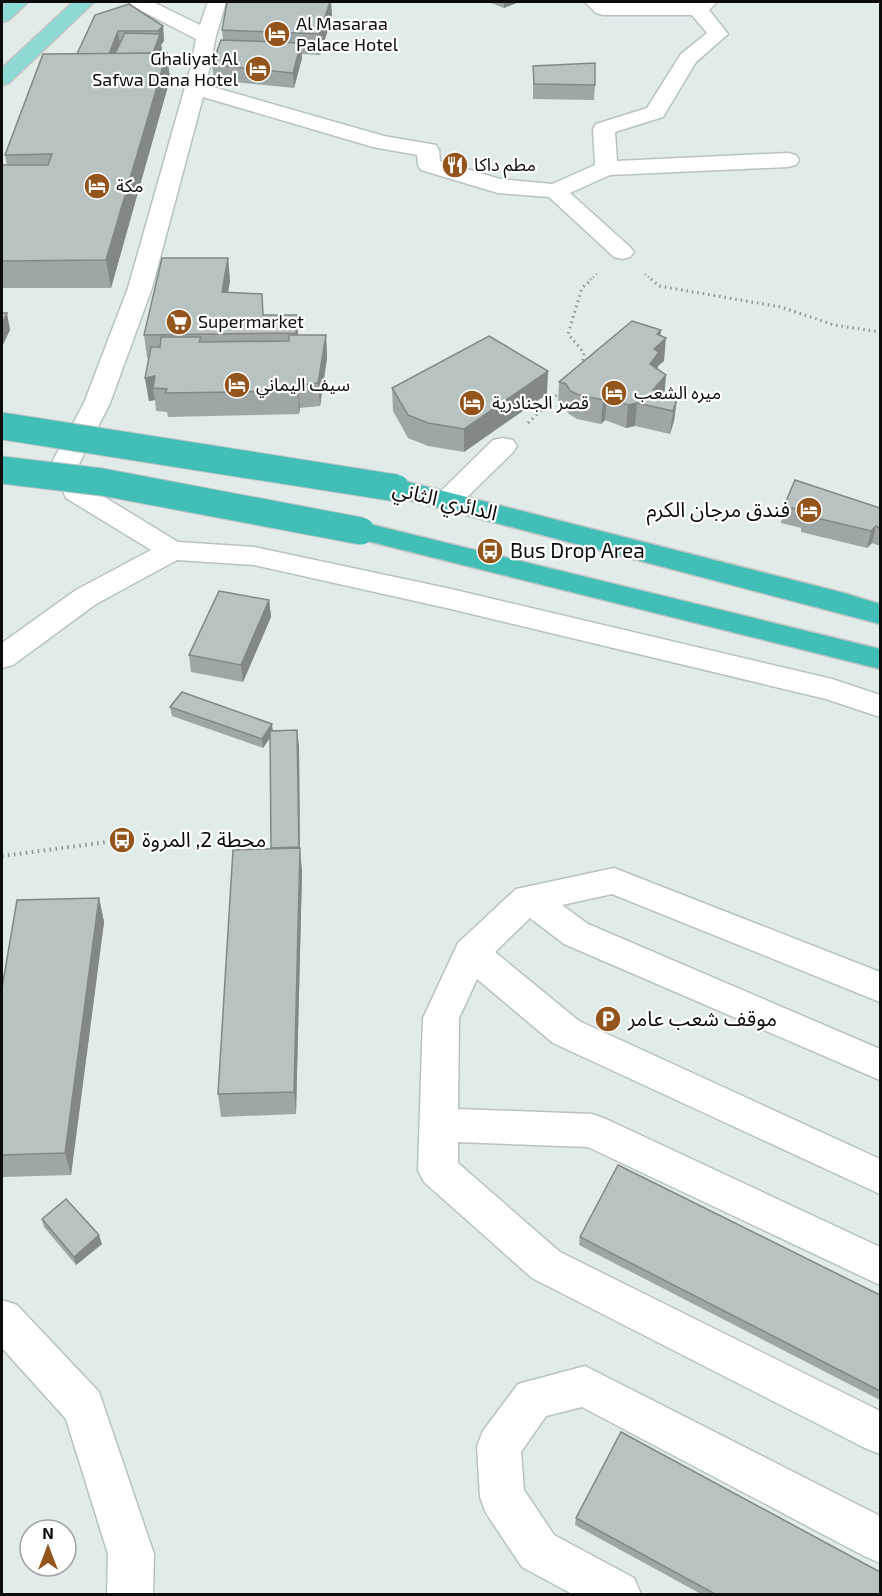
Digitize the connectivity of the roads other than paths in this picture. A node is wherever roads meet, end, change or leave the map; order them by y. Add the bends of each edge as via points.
1 (18, 2) edge
2 (84, 2) edge
3 (139, 2) edge
4 (217, 2) edge
5 (594, 2) edge
6 (703, 5) edge
7 (2, 16) edge
8 (206, 36) junction
9 (2, 79) edge
10 (195, 88) junction
11 (788, 160) dead end
12 (606, 168) junction
13 (555, 191) junction
14 (622, 252) road end
15 (2, 426) edge
16 (503, 446) road end
17 (2, 471) edge
18 (447, 501) junction
19 (172, 551) junction
20 (880, 612) edge
21 (2, 658) edge
22 (879, 659) edge
23 (880, 706) edge
24 (528, 898) junction
25 (471, 952) junction
26 (880, 987) edge
27 (880, 1065) edge
28 (440, 1125) junction
29 (880, 1178) edge
30 (880, 1267) edge
31 (2, 1319) edge
32 (880, 1433) edge
33 (880, 1540) edge
34 (130, 1594) edge
35 (618, 1594) edge

1 - 7 main road
2 - 9 main road
3 - 8 street
4 - 8 street
5 - 6 street via 603,9
6 - 12 street via 718,34 688,58 655,112 604,129
8 - 10 street
10 - 13 street via 381,142 428,150 429,165 498,186
10 - 19 street via 140,288 97,403 65,464 76,492
11 - 12 street
12 - 13 street
13 - 14 street
15 - 18 highway, الدائري الثاني, bridge via 396,488
16 - 18 street
17 - 22 highway, bridge via 102,482 361,531
18 - 20 highway, الدائري الثاني
19 - 21 street via 86,597
19 - 23 street via 254,556 451,599 832,690
24 - 25 street
24 - 26 street via 614,880
24 - 27 street via 576,934
25 - 28 street via 441,1018
25 - 29 street via 566,1032
28 - 30 street via 592,1131
28 - 32 street via 438,1170 546,1265
31 - 34 street via 84,1407 131,1554
33 - 35 street via 585,1386 533,1399 500,1446 501,1497 538,1551

